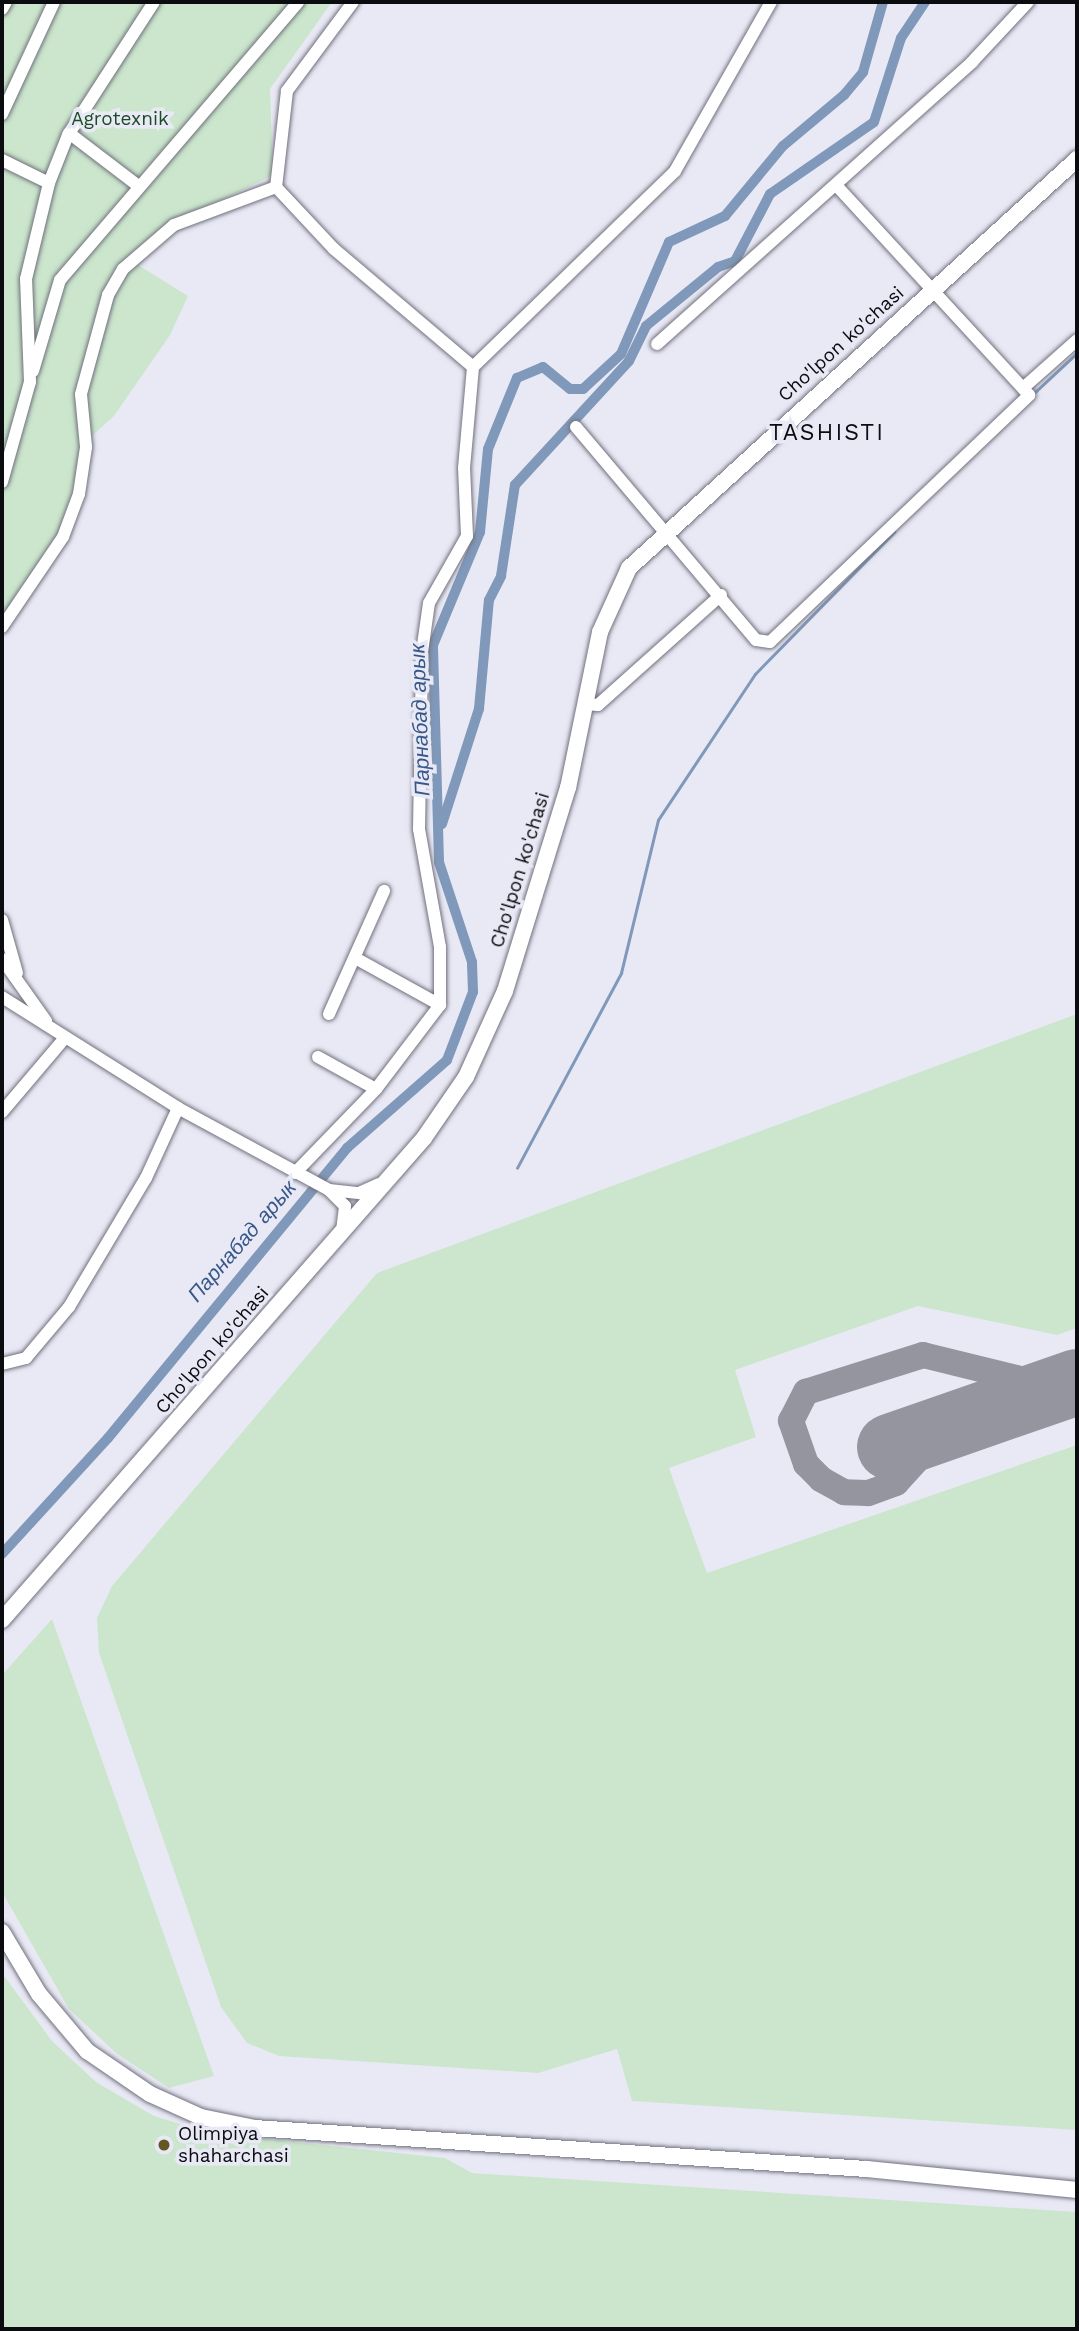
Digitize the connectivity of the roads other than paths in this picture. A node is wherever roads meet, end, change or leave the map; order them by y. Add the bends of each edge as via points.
1 (6, 2) edge
2 (54, 2) edge
3 (154, 2) edge
4 (298, 2) edge
5 (354, 2) edge
6 (771, 2) edge
7 (1028, 2) edge
8 (2, 9) edge
9 (2, 114) edge
10 (69, 133) junction
11 (1077, 159) edge
12 (2, 160) edge
13 (49, 183) junction
14 (136, 184) junction
15 (836, 185) junction
16 (276, 187) junction
17 (931, 291) junction
18 (1077, 340) edge
19 (657, 344) dead end
20 (473, 367) junction
21 (30, 382) junction
22 (1023, 388) junction
23 (576, 427) dead end
24 (2, 482) edge
25 (664, 530) junction
26 (721, 595) junction
27 (2, 626) edge
28 (586, 704) junction
29 (384, 891) dead end
30 (2, 920) edge
31 (2, 959) edge
32 (357, 960) junction
33 (17, 973) junction
34 (2, 997) edge
35 (440, 1004) junction
36 (329, 1014) dead end
37 (46, 1022) junction
38 (63, 1040) junction
39 (318, 1057) dead end
40 (376, 1089) junction
41 (178, 1108) junction
42 (2, 1112) edge
43 (394, 1173) junction
44 (299, 1175) junction
45 (329, 1190) junction
46 (339, 1236) junction
47 (2, 1364) edge
48 (2, 1620) edge
49 (2, 1932) edge
50 (1077, 2190) edge

1 - 8 street
2 - 9 street
3 - 10 street
4 - 14 street
5 - 16 street via 287,91
6 - 20 street via 675,171
7 - 15 street
10 - 13 street
10 - 14 street
11 - 17 main road, Cho'lpon ko'chasi
12 - 13 street
13 - 21 street via 26,279
14 - 21 street via 60,280
15 - 17 street
15 - 19 street
16 - 20 street via 334,249
16 - 27 street via 174,225 123,269 108,295 81,394 86,447 79,494 63,537
17 - 22 street
17 - 25 main road, Cho'lpon ko'chasi
18 - 22 street
20 - 35 street via 464,468 467,536 429,603 421,664 419,829 440,947
21 - 24 street
22 - 26 street via 1029,395 770,642 756,640
23 - 25 street
25 - 26 street
25 - 28 main road, Cho'lpon ko'chasi via 611,599
26 - 28 street via 598,705
28 - 43 main road, Cho'lpon ko'chasi via 568,788 490,1030 449,1104
29 - 32 street
30 - 33 street
31 - 33 street
32 - 35 street
32 - 36 street
33 - 37 street
34 - 37 street
35 - 40 street
37 - 38 street
38 - 41 street
38 - 42 street
39 - 40 street
40 - 44 street
41 - 44 street
41 - 47 street via 141,1189 69,1307 26,1358
43 - 45 street via 366,1192
43 - 46 main road, Cho'lpon ko'chasi
44 - 45 street
45 - 46 street via 345,1206
46 - 48 main road, Cho'lpon ko'chasi
49 - 50 main road via 39,1994 88,2051 150,2094 201,2117 254,2128 867,2169

